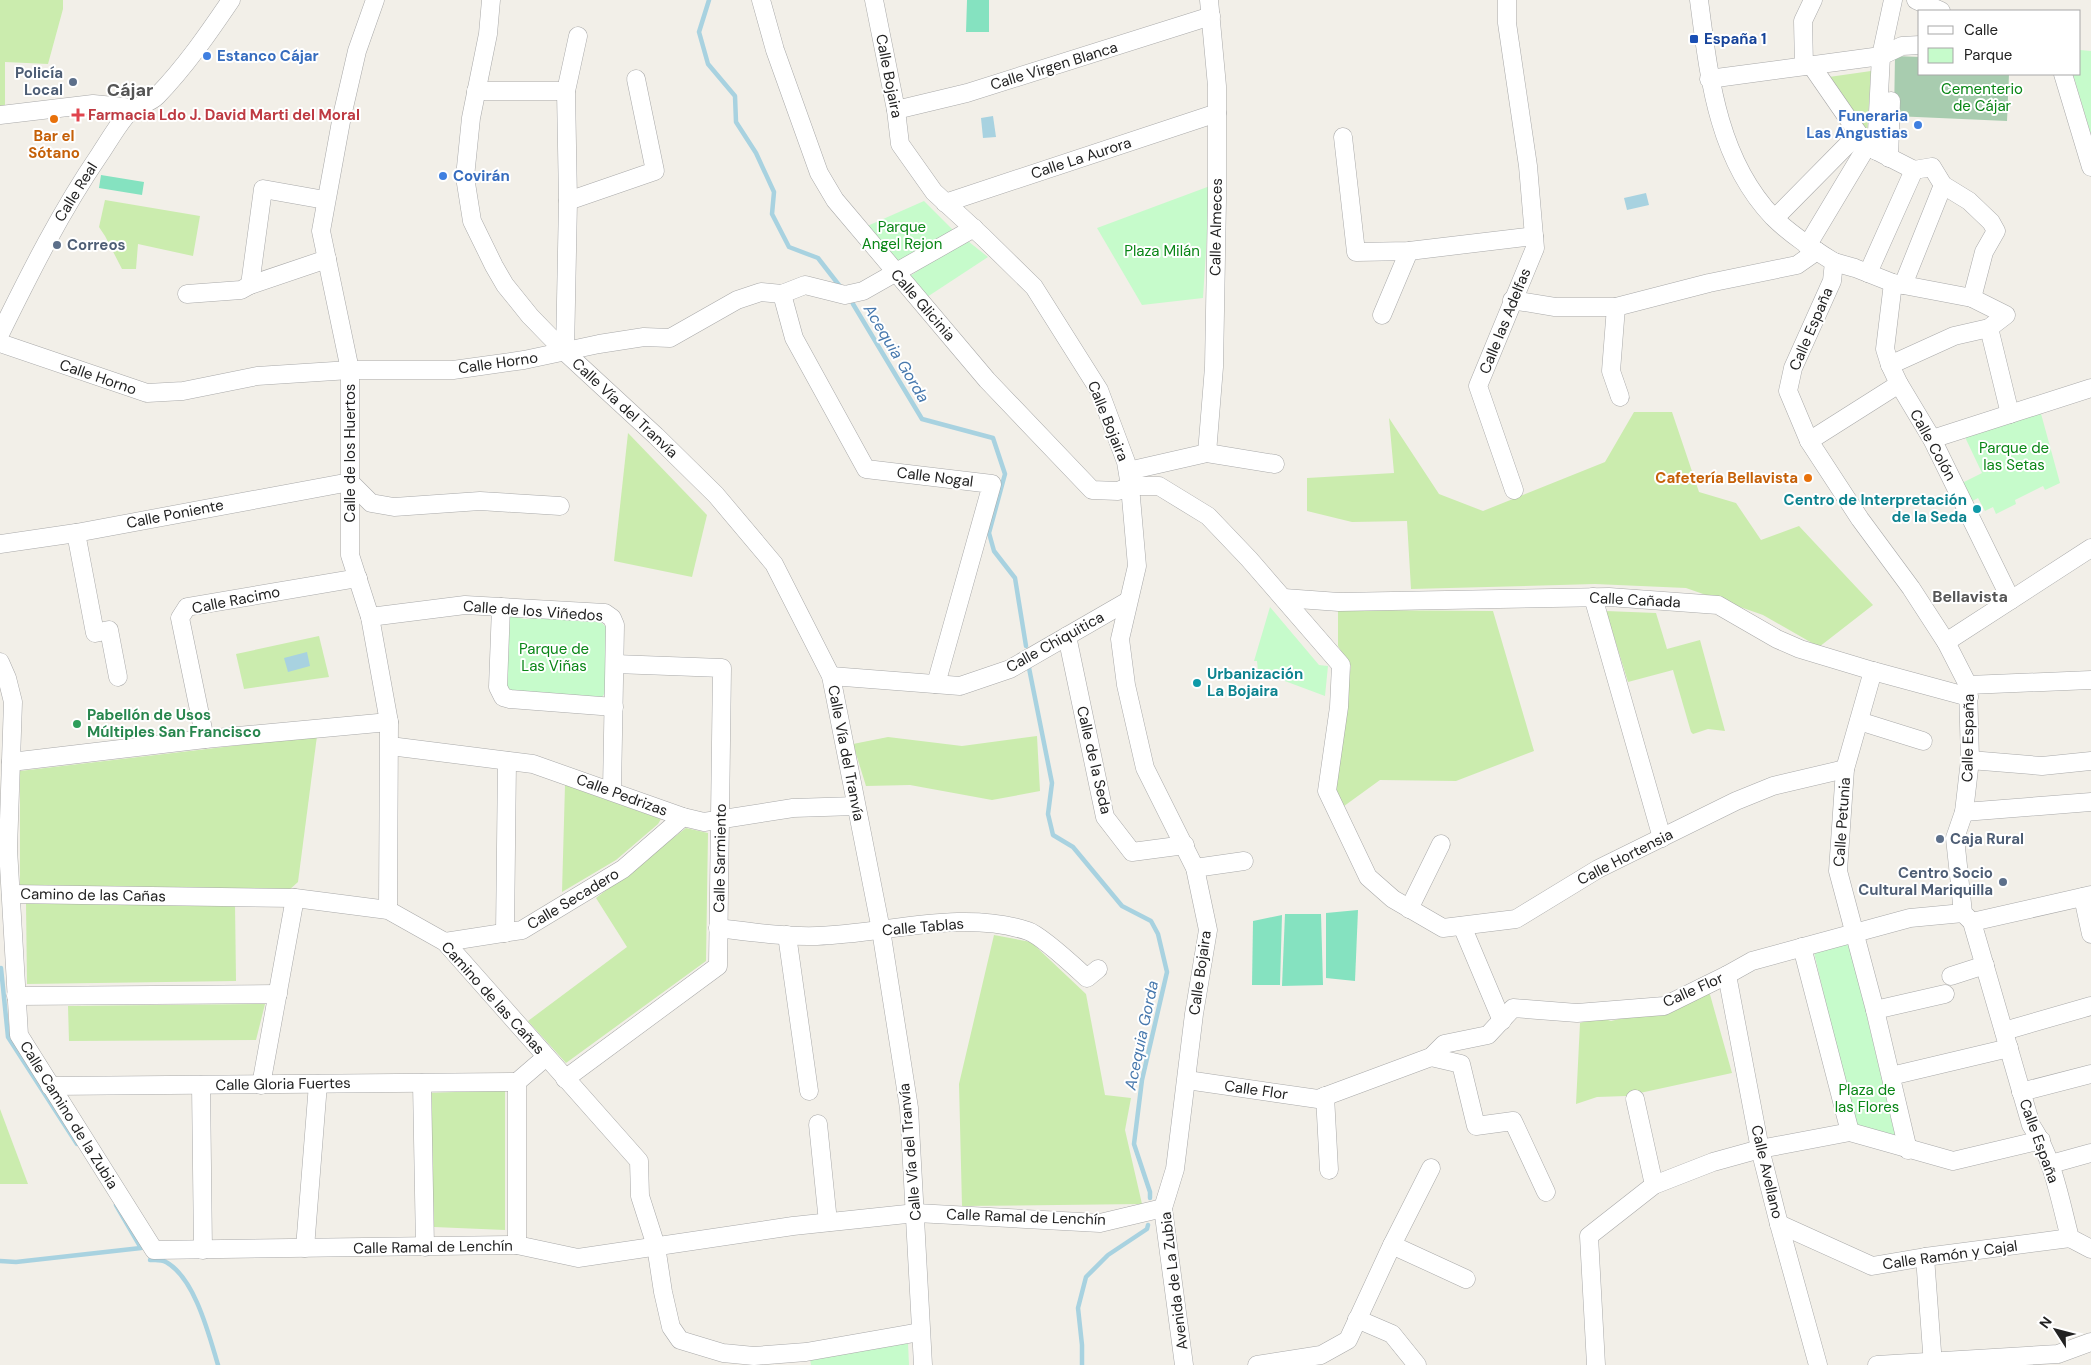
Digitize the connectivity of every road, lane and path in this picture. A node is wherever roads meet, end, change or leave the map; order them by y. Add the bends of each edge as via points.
1 (231, 0) edge
2 (375, 0) edge
3 (491, 0) edge
4 (761, 0) edge
5 (874, 0) edge
6 (1507, 0) edge
7 (1699, 0) edge
8 (1813, 0) edge
9 (1893, 0) edge
10 (1916, 0) edge
11 (1210, 8) edge
12 (1939, 10) edge
13 (578, 36) dead end
14 (1918, 45) edge
15 (1886, 54) junction
16 (1808, 66) junction
17 (2063, 75) edge
18 (636, 79) dead end
19 (1709, 79) junction
20 (476, 91) junction
21 (566, 91) junction
22 (134, 108) junction
23 (896, 110) junction
24 (1217, 112) junction
25 (0, 115) edge
26 (1344, 137) dead end
27 (1873, 148) junction
28 (2091, 168) edge
29 (1914, 170) junction
30 (1943, 184) junction
31 (325, 200) junction
32 (568, 201) junction
33 (945, 202) junction
34 (1774, 218) junction
35 (974, 228) junction
36 (1534, 236) junction
37 (1812, 249) junction
38 (1409, 251) junction
39 (327, 260) junction
40 (1834, 262) junction
41 (895, 272) junction
42 (1868, 273) junction
43 (1898, 284) junction
44 (250, 285) junction
45 (187, 294) dead end
46 (782, 294) junction
47 (1972, 298) junction
48 (1512, 300) junction
49 (1616, 307) junction
50 (1382, 315) dead end
51 (1989, 328) junction
52 (0, 334) edge
53 (0, 343) edge
54 (565, 352) junction
55 (1890, 365) junction
56 (350, 370) junction
57 (1899, 384) junction
58 (2091, 388) edge
59 (1620, 397) dead end
60 (2010, 414) junction
61 (1932, 439) junction
62 (1809, 441) junction
63 (1207, 453) junction
64 (1275, 464) dead end
65 (1129, 478) junction
66 (350, 482) junction
67 (1514, 490) dead end
68 (560, 506) dead end
69 (76, 533) junction
70 (0, 544) edge
71 (2091, 548) edge
72 (358, 578) junction
73 (1593, 597) junction
74 (1284, 598) junction
75 (2011, 600) junction
76 (1128, 601) junction
77 (501, 607) junction
78 (370, 617) junction
79 (1067, 636) junction
80 (1946, 642) junction
81 (0, 662) edge
82 (615, 664) junction
83 (1873, 671) junction
84 (831, 676) junction
85 (118, 677) dead end
86 (2091, 680) edge
87 (936, 684) junction
88 (1969, 691) junction
89 (6, 702) edge
90 (614, 707) junction
91 (1859, 720) junction
92 (389, 722) junction
93 (205, 739) junction
94 (1923, 741) dead end
95 (390, 746) junction
96 (1970, 760) junction
97 (507, 761) junction
98 (2091, 761) edge
99 (11, 762) junction
100 (1845, 769) junction
101 (612, 790) junction
102 (2091, 802) edge
103 (856, 806) junction
104 (1964, 812) junction
105 (683, 817) junction
106 (721, 819) junction
107 (1662, 838) junction
108 (1442, 844) dead end
109 (1185, 845) junction
110 (4, 848) edge
111 (1244, 861) dead end
112 (1195, 868) junction
113 (11, 894) junction
114 (2087, 896) edge
115 (295, 898) junction
116 (1409, 909) junction
117 (388, 910) junction
118 (1967, 918) junction
119 (1462, 926) junction
120 (718, 928) junction
121 (882, 930) junction
122 (505, 933) junction
123 (1855, 933) junction
124 (2091, 934) edge
125 (788, 935) junction
126 (445, 942) junction
127 (1802, 947) junction
128 (1984, 965) junction
129 (1098, 969) dead end
130 (1727, 975) junction
131 (1951, 976) dead end
132 (278, 994) junction
133 (1945, 994) dead end
134 (16, 996) junction
135 (2091, 1006) edge
136 (1875, 1010) junction
137 (1502, 1021) junction
138 (2004, 1031) junction
139 (2009, 1048) junction
140 (546, 1057) junction
141 (1431, 1057) junction
142 (2091, 1074) edge
143 (1892, 1076) junction
144 (565, 1079) junction
145 (1187, 1080) junction
146 (517, 1082) junction
147 (422, 1083) junction
148 (318, 1084) junction
149 (201, 1085) junction
150 (262, 1085) junction
151 (50, 1086) junction
152 (809, 1091) dead end
153 (2022, 1092) junction
154 (1325, 1096) junction
155 (1635, 1099) dead end
156 (818, 1124) dead end
157 (1850, 1132) junction
158 (2041, 1140) junction
159 (1760, 1149) junction
160 (1908, 1150) junction
161 (2091, 1153) edge
162 (2050, 1164) junction
163 (1431, 1168) dead end
164 (1329, 1170) dead end
165 (1654, 1185) junction
166 (1546, 1192) dead end
167 (1163, 1208) junction
168 (916, 1213) junction
169 (828, 1222) junction
170 (1779, 1224) junction
171 (2070, 1238) junction
172 (1392, 1244) junction
173 (517, 1246) junction
174 (656, 1246) junction
175 (425, 1247) junction
176 (305, 1248) junction
177 (2091, 1249) edge
178 (154, 1250) joint
179 (203, 1250) junction
180 (1925, 1257) junction
181 (1466, 1278) dead end
182 (1357, 1319) junction
183 (920, 1332) junction
184 (2091, 1342) edge
185 (1933, 1363) edge
186 (923, 1365) edge
187 (1184, 1365) edge
188 (1257, 1365) edge
189 (1417, 1365) edge
190 (1596, 1365) edge
191 (1818, 1365) edge
192 (1876, 1365) edge

1 - 22 street via 195,53 155,99
2 - 31 street, Calle de los Huertos via 357,51
3 - 20 street, Calle Vía del Tranvía via 488,34
4 - 41 street, Calle Glicinia via 775,50 819,173 835,200
5 - 23 street, Calle Bojaira
6 - 36 street, Calle las Adelfas via 1507,23 1528,166
7 - 19 street
8 - 16 street via 1803,21
9 - 15 street
10 - 12 street
11 - 23 street, Calle Virgen Blanca via 967,93
11 - 24 street, Calle Almeces
13 - 21 street
14 - 15 street via 1902,46
15 - 16 street
15 - 27 street
16 - 19 street
16 - 27 street
17 - 28 street
18 - 32 street via 655,171
19 - 34 street via 1726,140 1738,168
20 - 21 street
20 - 54 street, Calle Vía del Tranvía via 465,178 472,221 505,285 521,307
21 - 32 street
22 - 25 street via 93,104
22 - 52 street, Calle Real via 86,174 57,222
23 - 33 street, Calle Bojaira via 900,144 934,192
24 - 33 street, Calle La Aurora
24 - 63 street, Calle Almeces via 1214,367
26 - 38 street via 1356,252
27 - 29 street
27 - 34 street
27 - 37 street
29 - 30 street via 1932,167
29 - 42 street
30 - 43 street, Calle Colón
30 - 47 street via 1969,201 1996,231 1984,252
31 - 39 street, Calle de los Huertos via 321,231
31 - 44 street via 262,189
32 - 54 street
33 - 35 street, Calle Bojaira
34 - 37 street
35 - 41 street, Calle Horno
35 - 65 street, Calle Bojaira via 1034,287 1058,323 1099,390
36 - 38 street
36 - 48 street, Calle las Adelfas via 1535,248
37 - 40 street
37 - 49 street via 1797,265
38 - 50 street
39 - 44 street
39 - 56 street, Calle de los Huertos
40 - 42 street
40 - 62 street, Calle España via 1832,281 1794,368 1788,391
41 - 46 street, Calle Horno via 863,291 845,295 806,285
41 - 65 street, Calle Glicinia via 988,380 1092,490 1118,491
42 - 43 street
43 - 47 street
43 - 55 street, Calle Colón via 1885,349
44 - 45 street via 241,290
46 - 54 street, Calle Horno via 761,292 737,300 670,338 644,337
46 - 87 street, Calle Nogal via 794,338 866,469 992,484
47 - 51 street via 2006,315
48 - 49 street via 1555,307
48 - 67 street, Calle las Adelfas via 1478,386
49 - 59 street via 1611,371
51 - 55 street via 1954,336
51 - 60 street
53 - 56 street, Calle Horno via 147,393 183,391 257,376
54 - 56 street, Calle Horno via 453,370
54 - 84 street, Calle Vía del Tranvía via 716,495 774,564
55 - 57 street, Calle Colón
56 - 66 street, Calle de los Huertos
57 - 61 street, Calle Colón
57 - 62 street
58 - 60 street
60 - 61 street
61 - 75 street, Calle Colón
62 - 80 street, Calle España via 1857,516 1911,588
63 - 64 street
63 - 65 street
65 - 74 street, Calle Hortensia via 1159,486 1208,516
65 - 76 street, Calle Bojaira via 1136,566
66 - 68 street via 371,503 394,507 480,501
66 - 69 street, Calle Poniente
66 - 72 street, Calle de los Huertos via 350,555
69 - 70 street, Calle Poniente
69 - 85 street via 95,633 110,630
71 - 75 street
72 - 78 street, Calle de los Huertos
72 - 93 street, Calle Racimo via 188,607 180,618
73 - 74 street, Calle Cañada via 1339,602
73 - 83 street, Calle Cañada via 1718,605 1800,649
73 - 107 street
74 - 116 street, Calle Hortensia via 1341,666 1327,791 1368,877
75 - 80 street
76 - 79 street, Calle Chiquitica
76 - 109 street, Calle Bojaira via 1120,639 1138,740 1145,768
77 - 78 street, Calle de los Viñedos via 465,605
77 - 82 street, Calle de los Viñedos via 605,613 615,625
77 - 90 street via 498,687 503,697
78 - 92 street, Calle de los Huertos
79 - 87 street, Calle Chiquitica via 1010,669 960,686
79 - 109 street, Calle de la Seda via 1104,817 1132,852
80 - 88 street, Calle España
81 - 89 street, Calle Camino de la Zubia via 7,678
82 - 90 street, Calle de los Viñedos
82 - 106 street, Calle Sarmiento via 722,668
83 - 88 street, Calle Cañada
83 - 91 street, Calle Petunia
84 - 87 street, Calle Chiquitica
84 - 103 street, Calle Vía del Tranvía
86 - 88 street, Calle Cañada
88 - 96 street, Calle España
89 - 99 street, Calle Camino de la Zubia
90 - 101 street, Calle de los Viñedos
91 - 94 street
91 - 100 street, Calle Petunia
92 - 93 street
92 - 95 street, Calle de los Huertos
93 - 99 street
95 - 97 street, Calle Pedrizas
95 - 117 street, Calle de los Huertos
96 - 98 street via 2042,766
96 - 104 street, Calle España
97 - 101 street, Calle Pedrizas via 533,764
97 - 122 street
99 - 110 street, Calle Camino de la Zubia
100 - 107 street, Calle Hortensia via 1773,786
100 - 123 street, Calle Petunia via 1838,871
101 - 105 street, Calle Pedrizas
102 - 104 street
103 - 106 street, Calle Pedrizas via 793,808
103 - 121 street, Calle Vía del Tranvía
104 - 118 street, Calle España via 1955,838
105 - 106 street, Calle Pedrizas via 704,822
105 - 122 street, Calle Secadero via 623,869 522,930
106 - 120 street, Calle Sarmiento
107 - 119 street, Calle Hortensia via 1598,869 1516,919
108 - 116 street
109 - 112 street, Calle Bojaira
110 - 113 street, Calle Camino de la Zubia
111 - 112 street
112 - 145 street, Calle Bojaira via 1208,930
113 - 115 street, Camino de las Cañas
113 - 134 street, Calle Camino de la Zubia
114 - 118 street, Calle Flor
114 - 124 street
115 - 117 street, Camino de las Cañas
115 - 132 street
116 - 119 street, Calle Hortensia via 1443,928
117 - 126 street, Camino de las Cañas
118 - 123 street, Calle Flor via 1910,918
118 - 128 street, Calle España
119 - 137 street
120 - 125 street, Calle Tablas
120 - 144 street, Calle Sarmiento via 718,966
121 - 125 street, Calle Tablas
121 - 129 street, Calle Tablas via 930,924 986,923 1029,932 1087,978
121 - 168 street, Calle Vía del Tranvía via 909,1108
122 - 126 street, Calle Secadero
123 - 127 street, Calle Flor
123 - 136 street, Calle Petunia
125 - 152 street
126 - 140 street, Camino de las Cañas
127 - 130 street, Calle Flor via 1752,961
127 - 157 street
128 - 131 street
128 - 138 street, Calle España
130 - 137 street, Calle Flor via 1664,1006 1577,1013 1513,1008
130 - 159 street, Calle Avellano
132 - 134 street
132 - 150 street
133 - 136 street
134 - 151 street, Calle Camino de la Zubia via 19,1035
135 - 138 street
136 - 143 street, Calle Petunia
137 - 141 street, Calle Flor via 1488,1035 1444,1044
138 - 139 street, Calle España
139 - 143 street
139 - 153 street, Calle España
140 - 144 street, Camino de las Cañas
140 - 146 street
141 - 154 street, Calle Flor
141 - 166 street via 1461,1064 1476,1126 1513,1120
142 - 153 street
143 - 160 street, Calle Petunia
144 - 174 street, Camino de las Cañas via 639,1161 640,1196
145 - 154 street, Calle Flor via 1318,1099
145 - 167 street, Avenida de La Zubia via 1175,1169
146 - 147 street, Calle Gloria Fuertes
146 - 173 street
147 - 148 street, Calle Gloria Fuertes
147 - 175 street
148 - 150 street, Calle Gloria Fuertes
148 - 176 street
149 - 150 street, Calle Gloria Fuertes
149 - 151 street, Calle Gloria Fuertes
149 - 179 street
151 - 178 street, Calle Camino de la Zubia
153 - 158 street, Calle España via 2031,1124
154 - 164 street
155 - 165 street
156 - 169 street
157 - 159 street
157 - 160 street
158 - 160 street via 1953,1161
158 - 162 street, Calle España
159 - 165 street via 1713,1162
159 - 170 street, Calle Avellano
161 - 162 street
162 - 171 street, Calle España
163 - 172 street
165 - 190 street via 1589,1236
167 - 168 street, Calle Ramal de Lenchín via 1100,1223
167 - 187 street, Avenida de La Zubia
168 - 169 street, Calle Ramal de Lenchín
168 - 183 street, Calle Vía del Tranvía
169 - 174 street, Calle Ramal de Lenchín
170 - 180 street, Calle Ramón y Cajal via 1872,1266
170 - 191 street, Calle Avellano
171 - 177 street
171 - 180 street, Calle Ramón y Cajal
172 - 181 street
172 - 182 street
173 - 174 street, Calle Ramal de Lenchín via 578,1258
173 - 175 street, Calle Ramal de Lenchín
174 - 183 street, Camino de las Cañas via 671,1327 680,1340 723,1353 754,1356 806,1352
175 - 176 street, Calle Ramal de Lenchín
176 - 179 street, Calle Ramal de Lenchín
178 - 179 street, Calle Ramal de Lenchín
180 - 185 street
182 - 188 street via 1348,1340 1321,1355
182 - 189 street via 1392,1334
183 - 186 street, Calle Vía del Tranvía
184 - 185 street via 2058,1354
185 - 192 street

